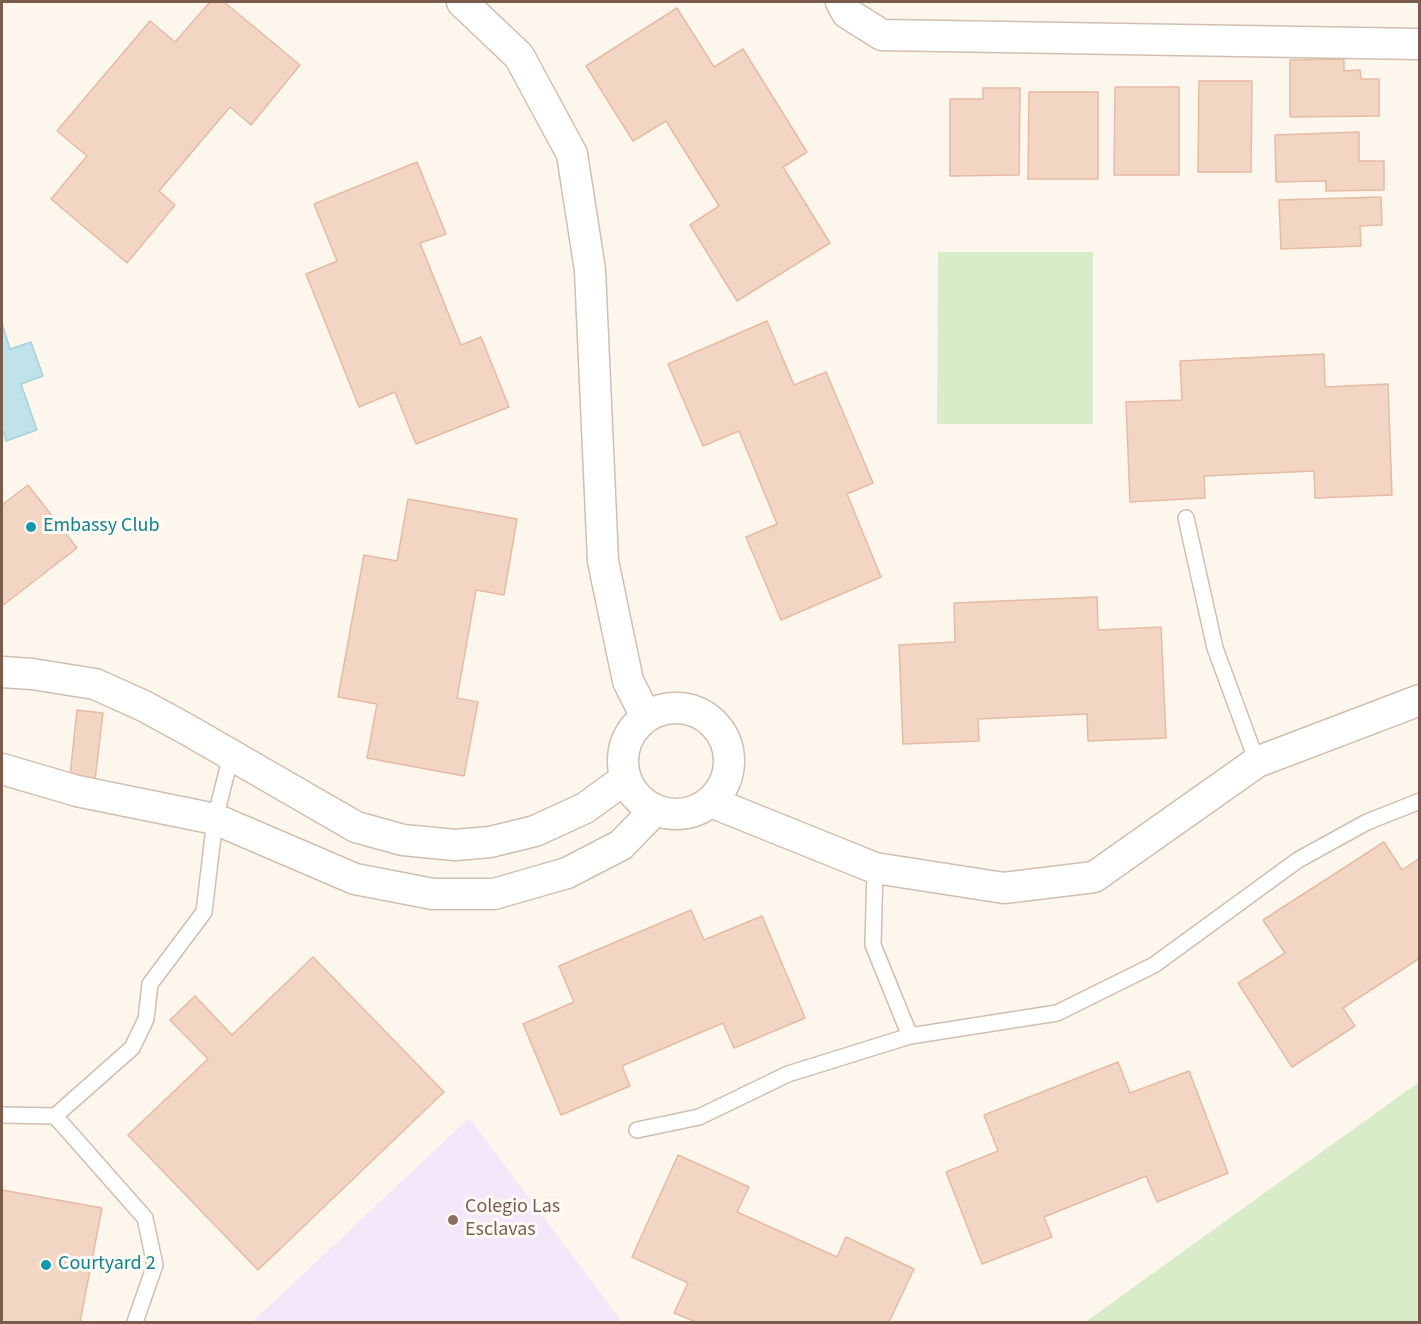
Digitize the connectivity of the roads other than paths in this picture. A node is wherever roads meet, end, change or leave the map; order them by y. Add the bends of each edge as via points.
1 (462, 2) edge
2 (841, 2) edge
3 (1419, 44) edge
4 (1186, 518) dead end
5 (2, 672) edge
6 (1419, 700) edge
7 (646, 717) junction
8 (231, 755) junction
9 (1257, 762) junction
10 (2, 769) edge
11 (626, 779) junction
12 (1419, 801) edge
13 (711, 802) junction
14 (655, 810) junction
15 (215, 819) junction
16 (875, 868) junction
17 (910, 1036) junction
18 (2, 1115) edge
19 (55, 1116) junction
20 (637, 1130) dead end
21 (135, 1323) edge

1 - 7 street via 519,56 572,154 590,270 603,561 628,681
2 - 3 street via 847,13 882,35
4 - 9 lane via 1215,648
5 - 8 street via 95,684 144,706
6 - 9 street
7 - 11 street via 627,738 623,765
7 - 13 street via 663,709 681,707 714,721 730,753 730,771
8 - 11 street via 356,827 403,840 455,845 490,842 535,831 585,808
8 - 15 lane
9 - 16 street via 1094,877 1004,888
10 - 15 street via 77,791
11 - 14 street via 637,798
12 - 17 lane via 1367,822 1298,860 1154,964 1058,1012
13 - 14 street via 684,814
13 - 16 street
14 - 15 street via 621,845 567,873 494,894 433,894 355,879
15 - 19 lane via 204,912 150,984 146,1019 132,1048
16 - 17 lane via 873,945
17 - 20 lane via 788,1074 699,1117
18 - 19 lane
19 - 21 lane via 145,1218 155,1265

